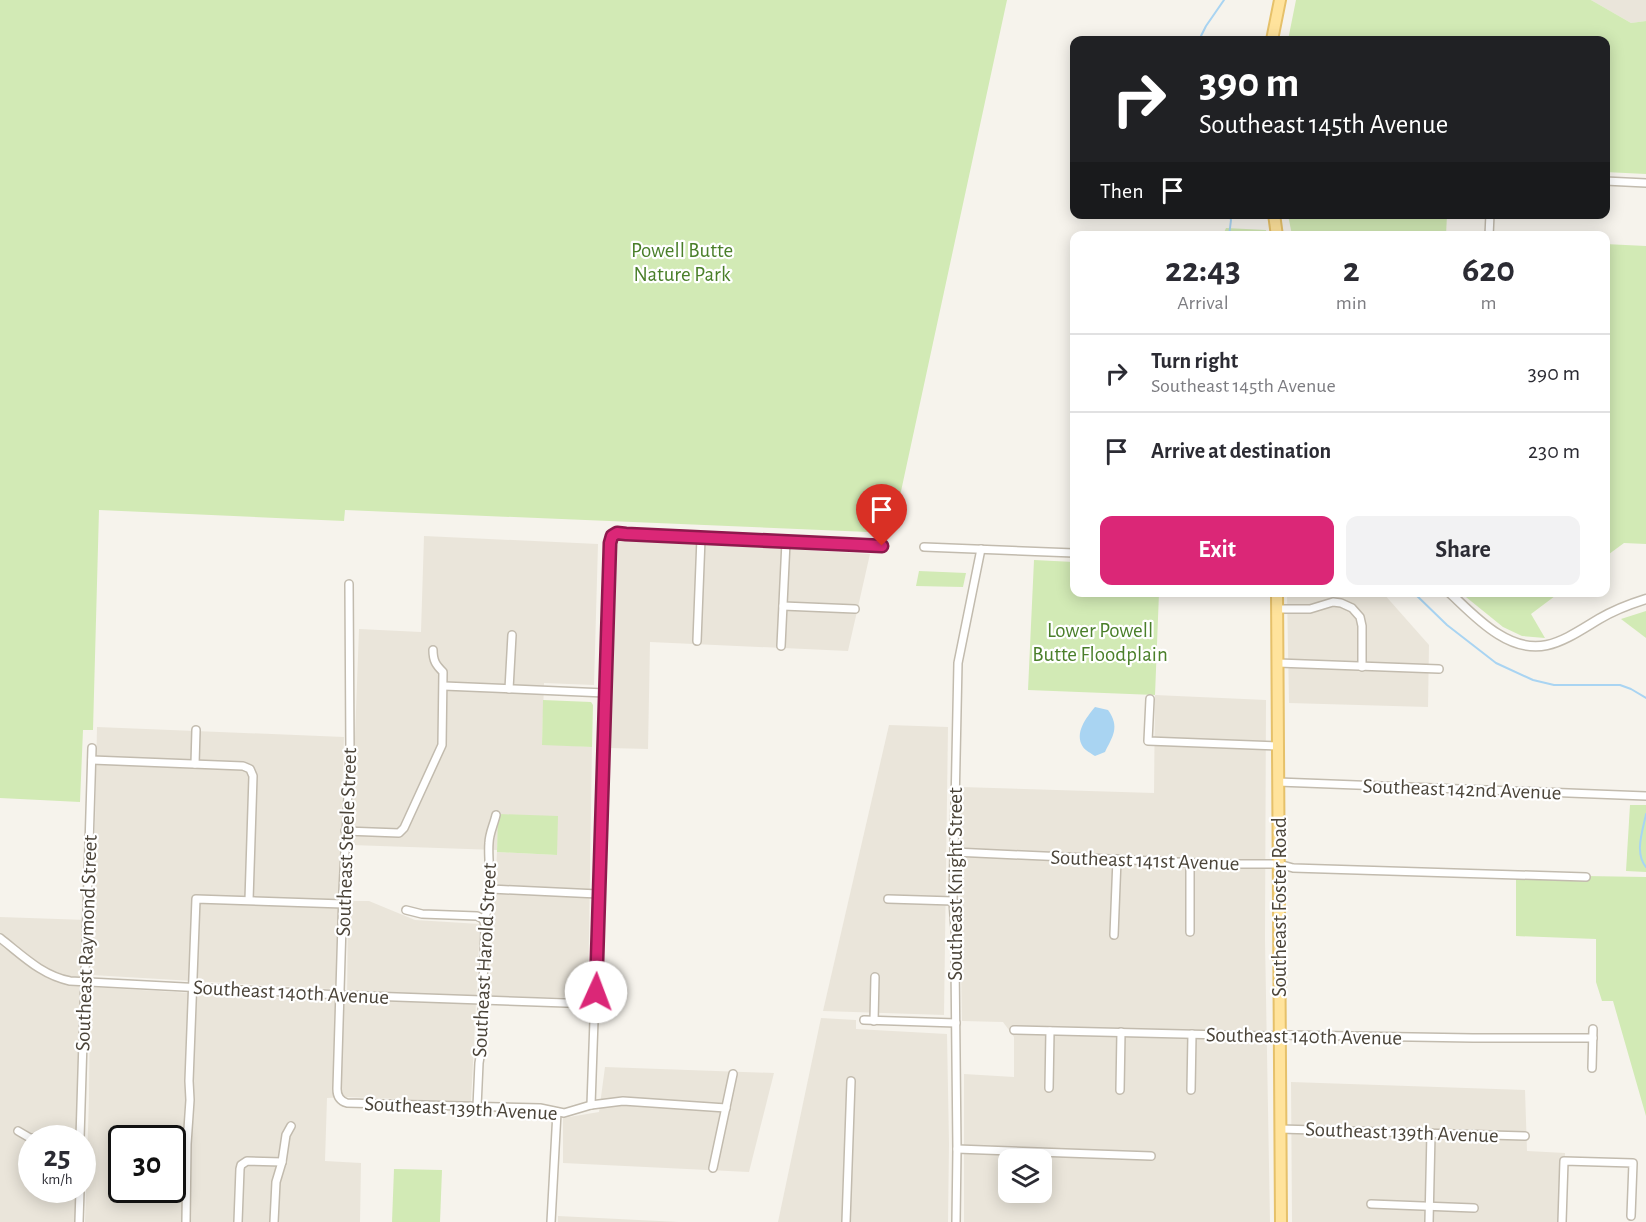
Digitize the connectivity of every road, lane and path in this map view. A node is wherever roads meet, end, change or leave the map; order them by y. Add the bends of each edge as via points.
1 (1281, 0) edge
2 (1273, 36) edge
3 (1610, 181) edge
4 (1646, 183) edge
5 (701, 538) junction
6 (786, 542) junction
7 (882, 546) dead end
8 (924, 547) dead end
9 (981, 549) junction
10 (1070, 553) edge
11 (349, 584) dead end
12 (1277, 597) edge
13 (1455, 597) edge
14 (1646, 599) edge
15 (783, 606) junction
16 (855, 609) dead end
17 (1277, 609) junction
18 (512, 635) dead end
19 (697, 641) dead end
20 (781, 646) dead end
21 (433, 650) dead end
22 (1278, 663) junction
23 (1362, 667) junction
24 (1439, 669) dead end
25 (444, 686) junction
26 (509, 689) junction
27 (605, 693) junction
28 (1150, 699) dead end
29 (196, 730) dead end
30 (1278, 746) junction
31 (92, 748) dead end
32 (92, 760) junction
33 (195, 764) junction
34 (1278, 782) junction
35 (1646, 796) edge
36 (496, 815) dead end
37 (345, 831) junction
38 (954, 852) junction
39 (1117, 859) junction
40 (1190, 862) junction
41 (1279, 864) junction
42 (1586, 877) dead end
43 (492, 889) junction
44 (598, 894) junction
45 (888, 899) dead end
46 (249, 900) junction
47 (953, 901) junction
48 (343, 904) junction
49 (406, 910) dead end
50 (483, 919) junction
51 (1190, 932) dead end
52 (1114, 935) dead end
53 (0, 938) edge
54 (875, 977) dead end
55 (85, 982) junction
56 (193, 987) junction
57 (340, 995) junction
58 (482, 1000) junction
59 (595, 1004) junction
60 (864, 1020) dead end
61 (874, 1021) junction
62 (956, 1023) junction
63 (1593, 1029) dead end
64 (1014, 1030) dead end
65 (1050, 1031) junction
66 (1121, 1032) junction
67 (1192, 1034) junction
68 (1279, 1035) junction
69 (1593, 1038) junction
70 (1592, 1068) dead end
71 (733, 1074) dead end
72 (851, 1082) dead end
73 (1049, 1088) dead end
74 (1120, 1090) dead end
75 (1191, 1090) dead end
76 (340, 1099) joint
77 (591, 1105) junction
78 (477, 1107) junction
79 (726, 1108) junction
80 (557, 1112) junction
81 (80, 1125) edge
82 (291, 1126) dead end
83 (1280, 1129) junction
84 (1431, 1133) junction
85 (1525, 1136) dead end
86 (957, 1149) junction
87 (1151, 1156) dead end
88 (282, 1162) junction
89 (712, 1168) dead end
90 (80, 1203) edge
91 (1371, 1204) dead end
92 (1429, 1206) junction
93 (1474, 1208) dead end
94 (1631, 1216) dead end
95 (79, 1222) edge
96 (186, 1222) edge
97 (238, 1222) edge
98 (274, 1222) edge
99 (551, 1222) edge
100 (846, 1222) edge
101 (956, 1222) edge
102 (1281, 1222) edge
103 (1429, 1222) edge
104 (1562, 1222) edge

1 - 2 main road
3 - 4 street
5 - 6 street
5 - 19 street
5 - 27 street via 617,533 612,536
6 - 7 street
6 - 15 street
8 - 9 street
9 - 10 street
9 - 38 street, Southeast Knight Street via 958,663
11 - 37 street, Southeast Steele Street via 350,754
12 - 17 main road, Southeast Foster Road
13 - 14 street via 1497,634 1532,647 1565,640 1616,610
15 - 16 street
15 - 20 street
17 - 22 main road, Southeast Foster Road
17 - 23 street via 1310,609 1333,602 1352,608 1362,626
18 - 26 street
21 - 25 street via 436,664 443,672
22 - 23 street
22 - 30 main road, Southeast Foster Road
23 - 24 street
25 - 26 street
25 - 37 street via 442,745 404,828 399,833
26 - 27 street
27 - 44 street
28 - 30 street via 1149,741
29 - 33 street
30 - 34 main road, Southeast Foster Road
31 - 32 street, Southeast Raymond Street
32 - 33 street
32 - 55 street, Southeast Raymond Street
33 - 46 street via 243,766 251,770
34 - 35 street, Southeast 142nd Avenue
34 - 41 main road, Southeast Foster Road
36 - 43 street, Southeast Harold Street via 489,843
37 - 48 street, Southeast Steele Street
38 - 39 street, Southeast 141st Avenue
38 - 47 street, Southeast Knight Street
39 - 40 street, Southeast 141st Avenue
39 - 52 street
40 - 41 street, Southeast 141st Avenue
40 - 51 street
41 - 42 street, Southeast 141st Avenue via 1293,868
41 - 68 main road, Southeast Foster Road
43 - 44 street
43 - 50 street, Southeast Harold Street via 489,910
44 - 59 street
45 - 47 street
46 - 48 street
46 - 56 street via 196,899
47 - 62 street, Southeast Knight Street
48 - 57 street, Southeast Steele Street
49 - 50 street
50 - 58 street, Southeast Harold Street
53 - 55 street, Southeast 140th Avenue via 45,972 59,979
54 - 61 street
55 - 56 street, Southeast 140th Avenue
55 - 81 street, Southeast Raymond Street
56 - 57 street, Southeast 140th Avenue
56 - 96 street
57 - 58 street, Southeast 140th Avenue
57 - 76 street, Southeast Steele Street
58 - 59 street, Southeast 140th Avenue
58 - 78 street, Southeast Harold Street
59 - 77 street
60 - 61 street
61 - 62 street
62 - 86 street, Southeast Knight Street
63 - 69 street
64 - 65 street, Southeast 140th Avenue
65 - 66 street, Southeast 140th Avenue
65 - 73 street
66 - 67 street, Southeast 140th Avenue
66 - 74 street
67 - 68 street, Southeast 140th Avenue
67 - 75 street
68 - 69 street, Southeast 140th Avenue
68 - 83 main road, Southeast Foster Road
69 - 70 street
71 - 79 street
72 - 100 street
76 - 78 street, Southeast 139th Avenue via 347,1103
77 - 79 street, Southeast 139th Avenue via 623,1101
77 - 80 street, Southeast 139th Avenue
78 - 80 street, Southeast 139th Avenue
79 - 89 street
80 - 99 street
82 - 88 street
83 - 84 street, Southeast 139th Avenue
83 - 102 main road, Southeast Foster Road
84 - 85 street, Southeast 139th Avenue
84 - 92 street
86 - 87 street
86 - 101 street, Southeast Knight Street
88 - 97 street via 247,1161 241,1165
88 - 98 street via 275,1188
90 - 95 street
91 - 92 street
92 - 93 street
92 - 103 street
94 - 104 street via 1633,1163 1564,1161

